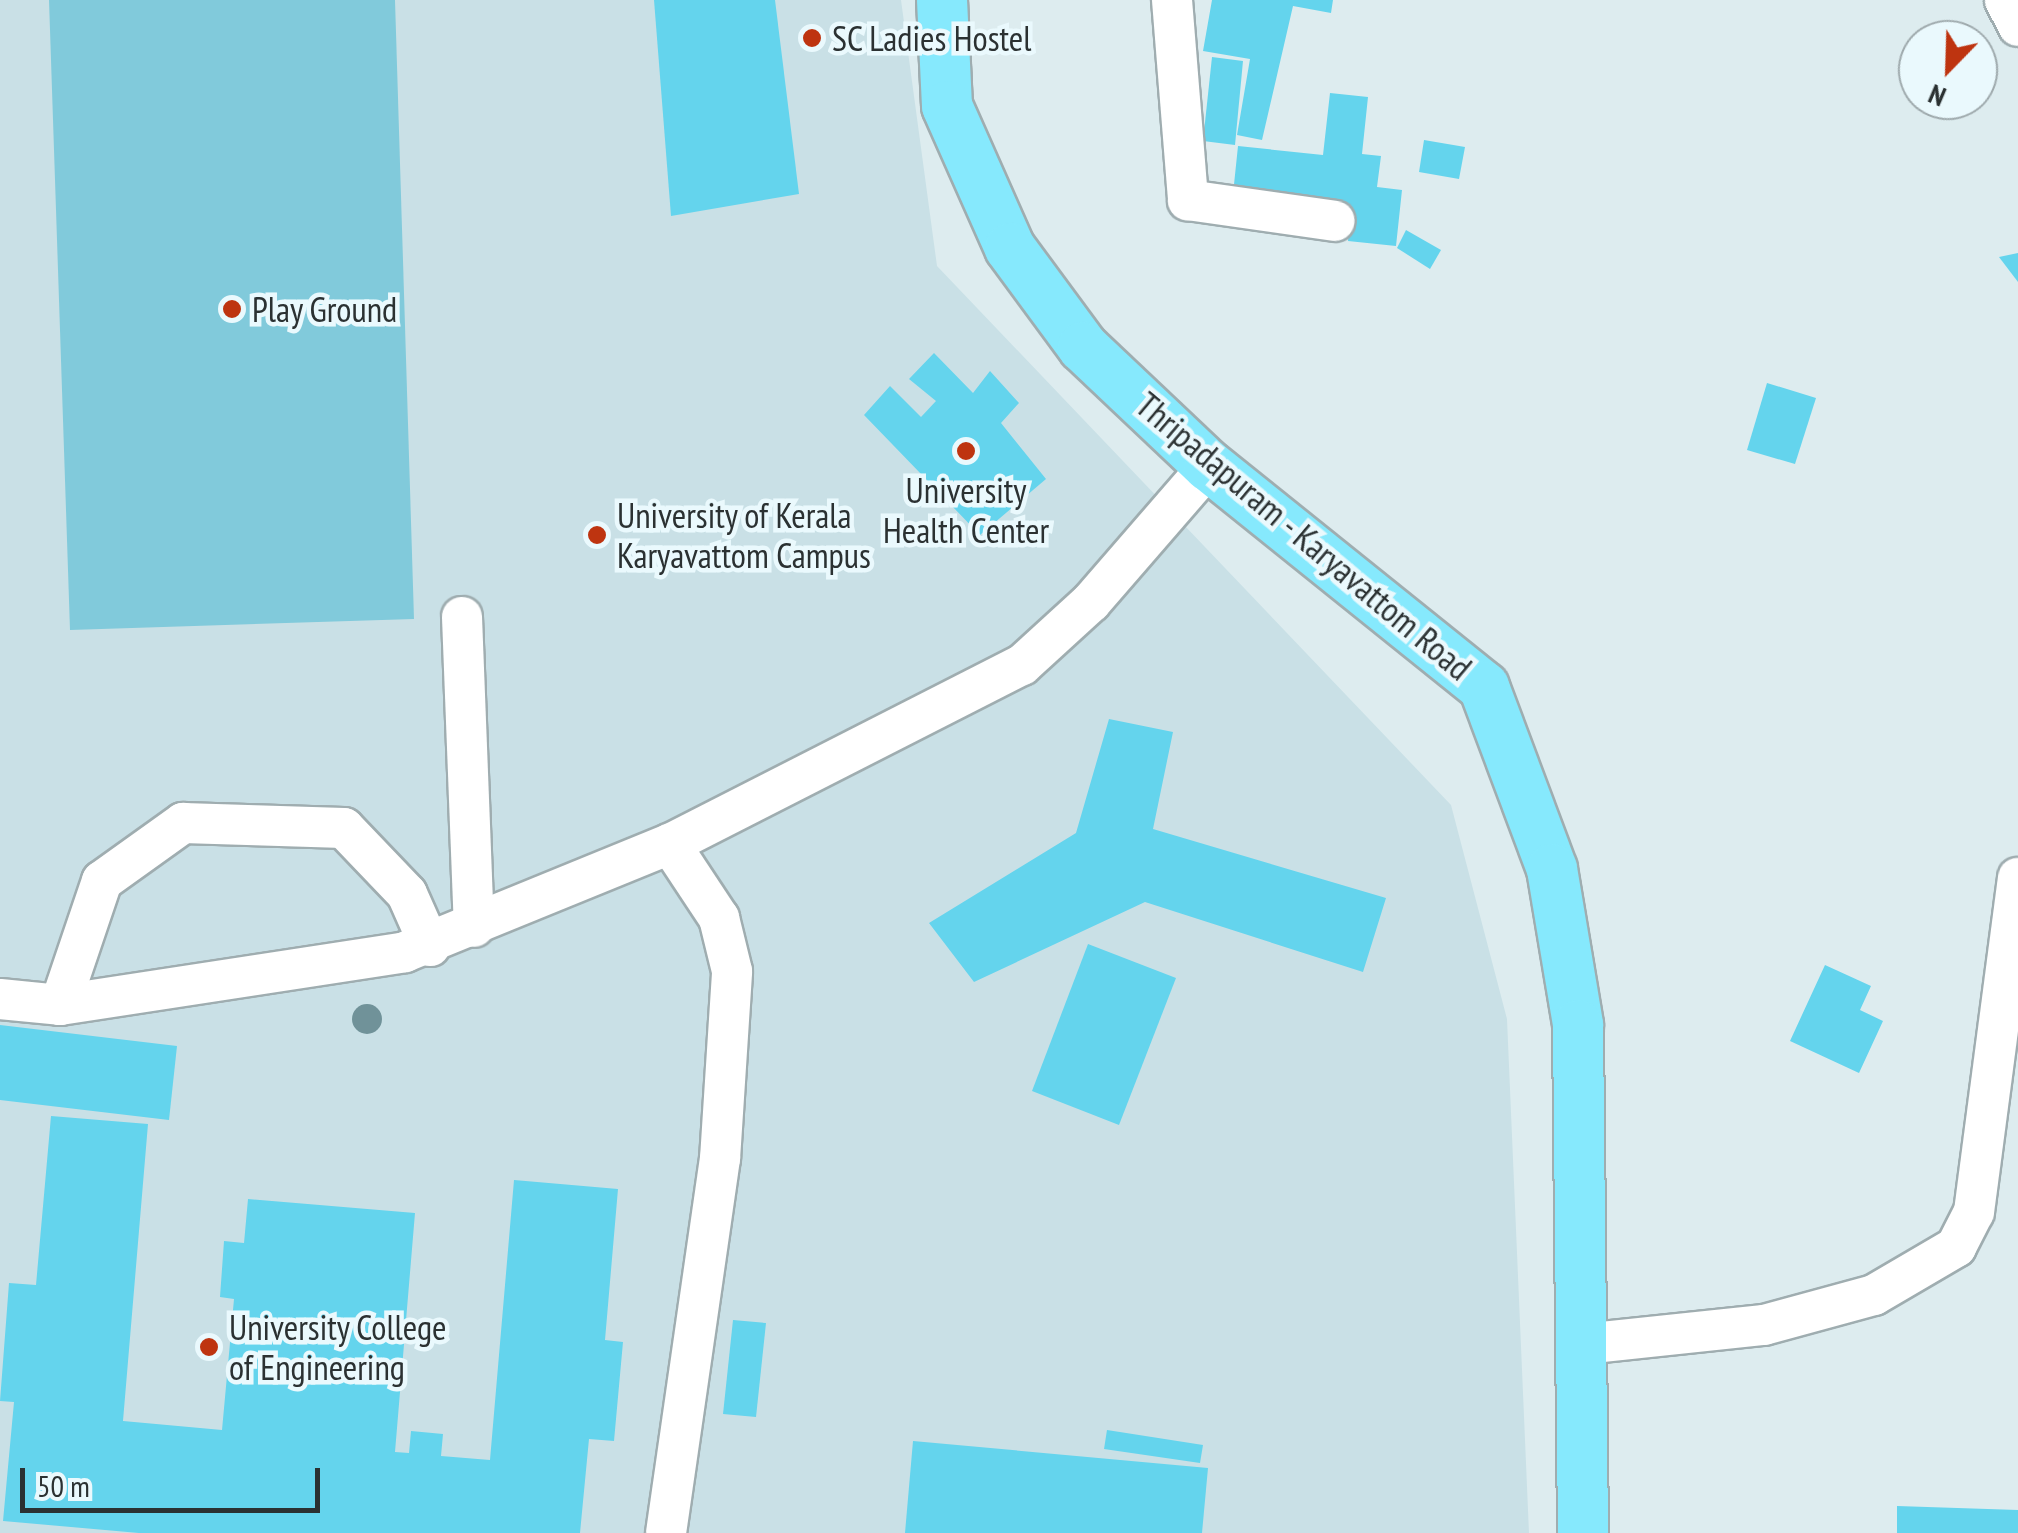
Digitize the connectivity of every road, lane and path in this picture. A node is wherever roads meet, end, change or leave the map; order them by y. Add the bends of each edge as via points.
1 (942, 0) edge
2 (1172, 0) edge
3 (2005, 0) edge
4 (2018, 26) edge
5 (1335, 221) dead end
6 (1209, 466) junction
7 (462, 617) dead end
8 (670, 844) junction
9 (2018, 878) edge
10 (2018, 886) edge
11 (474, 927) junction
12 (430, 946) junction
13 (0, 999) edge
14 (60, 1005) junction
15 (1583, 1344) junction
16 (666, 1533) edge
17 (1583, 1533) edge

1 - 6 main road, Thripadapuram - Karyavattom Road via 947,106 1010,248 1083,347
2 - 5 street via 1188,200
3 - 4 street
6 - 8 street via 1091,602 1022,665
6 - 15 main road, Thripadapuram - Karyavattom Road via 1484,687 1552,869 1578,1025
7 - 11 street
8 - 11 street
8 - 16 street via 718,918 732,972 720,1159
9 - 10 street
10 - 15 street via 1974,1212 1956,1247 1874,1295 1764,1324
11 - 12 street
12 - 14 street
12 - 14 street via 407,894 344,828 183,822 102,881
13 - 14 street
15 - 17 main road, Thripadapuram - Karyavattom Road

